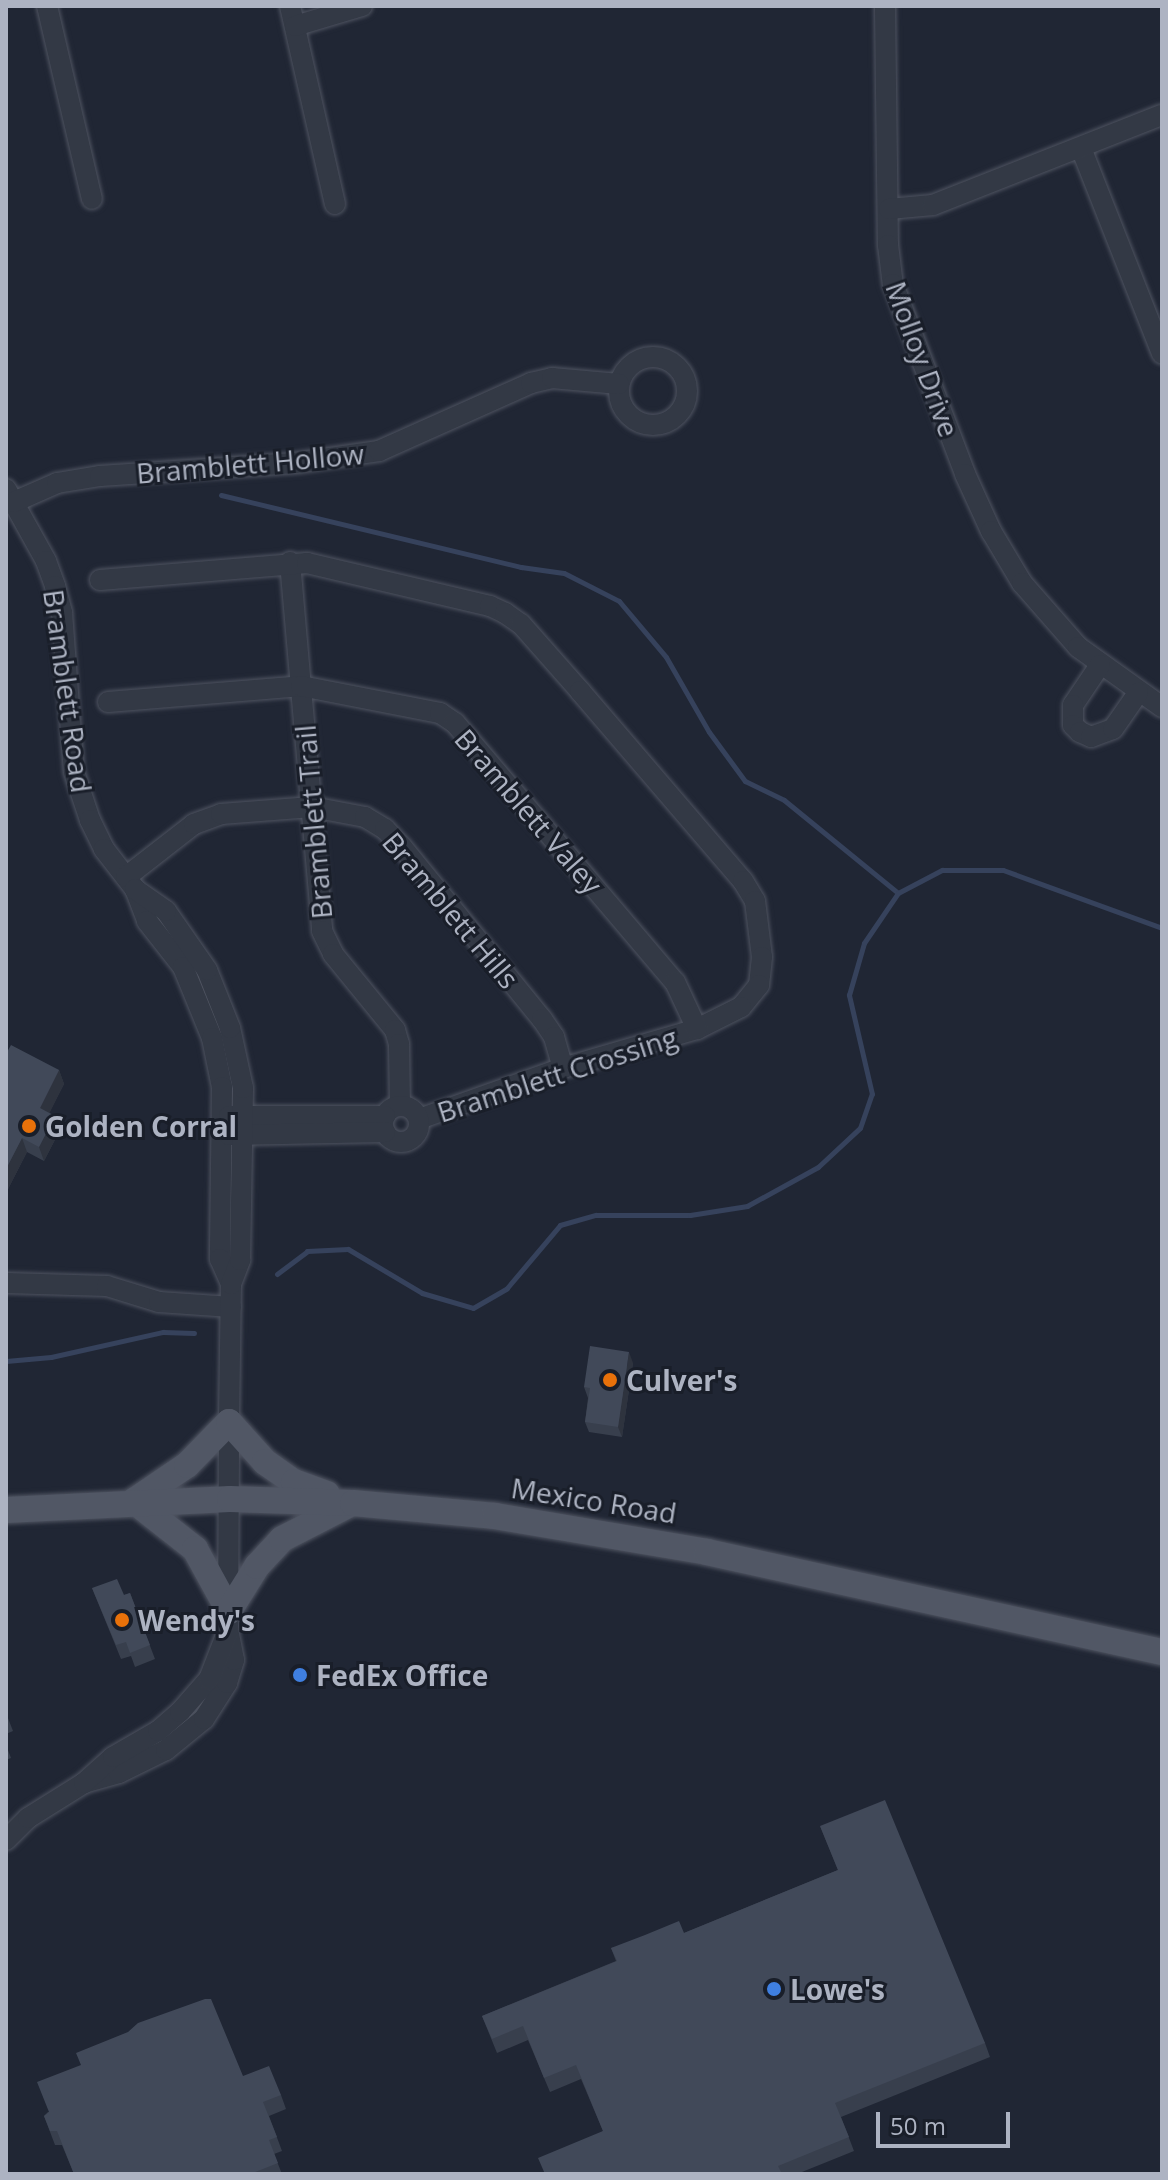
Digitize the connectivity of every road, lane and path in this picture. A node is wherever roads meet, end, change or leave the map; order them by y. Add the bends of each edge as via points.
1 (47, 6) edge
2 (362, 6) edge
3 (885, 6) edge
4 (292, 16) edge
5 (1162, 115) edge
6 (1081, 148) junction
7 (92, 199) dead end
8 (335, 204) dead end
9 (889, 209) junction
10 (1162, 354) edge
11 (619, 384) dead end
12 (10, 495) edge
13 (290, 562) junction
14 (100, 580) dead end
15 (1100, 665) junction
16 (301, 686) junction
17 (1138, 693) junction
18 (108, 702) dead end
19 (1162, 707) edge
20 (312, 807) junction
21 (131, 883) junction
22 (697, 1029) junction
23 (563, 1068) junction
24 (390, 1118) junction
25 (419, 1119) junction
26 (233, 1126) junction
27 (6, 1283) edge
28 (231, 1307) junction
29 (229, 1422) junction
30 (230, 1499) junction
31 (134, 1501) junction
32 (353, 1503) junction
33 (6, 1510) edge
34 (229, 1620) junction
35 (1162, 1652) edge
36 (6, 1840) edge

1 - 7 street
2 - 4 street
3 - 9 street, Molloy Drive
4 - 8 street
5 - 6 street
6 - 9 street via 933,205
6 - 10 street
9 - 15 street, Molloy Drive via 893,284 984,517 1022,583
11 - 12 street, Bramblett Hollow via 552,378 531,383 379,451 295,463 100,476
12 - 21 street, Bramblett Road via 46,561 62,613 69,726 80,791 104,849
13 - 14 street, Bramblett Crossing
13 - 16 street, Bramblett Trail
13 - 22 street, Bramblett Crossing via 490,606 521,624 580,691 755,901 761,936 759,985 741,1007
15 - 17 street, Molloy Drive
15 - 17 street via 1073,705 1073,725 1080,732 1091,737 1113,729
16 - 18 street, Bramblett Valey
16 - 20 street, Bramblett Trail
16 - 22 street, Bramblett Valey via 424,709 455,723 675,982
17 - 19 street, Molloy Drive
20 - 21 street, Bramblett Hills via 205,818
20 - 23 street, Bramblett Hills via 365,817 393,838 542,1019
20 - 24 street, Bramblett Trail via 322,931 333,954 395,1030 399,1044
21 - 26 street, Bramblett Road via 147,921 183,967 202,1009
22 - 23 street, Bramblett Crossing
23 - 25 street, Bramblett Crossing
24 - 25 street via 413,1110
24 - 25 street via 395,1141 410,1141 419,1130
24 - 26 street
26 - 28 street, Bramblett Road via 220,1259 231,1284
27 - 28 street via 92,1285 189,1307
28 - 29 street, Bramblett Road
29 - 30 street, Bramblett Road
29 - 31 main road via 187,1465
29 - 32 main road via 262,1458 294,1482
30 - 31 main road, Mexico Road
30 - 32 main road, Mexico Road
30 - 34 street, Bramblett Road
31 - 33 main road, Mexico Road
31 - 34 main road via 195,1549
32 - 34 main road via 282,1539 257,1566
32 - 35 main road, Mexico Road via 495,1516 644,1539
34 - 36 street, Bramblett Road via 234,1660 227,1683 204,1719 166,1750 84,1783 28,1818

